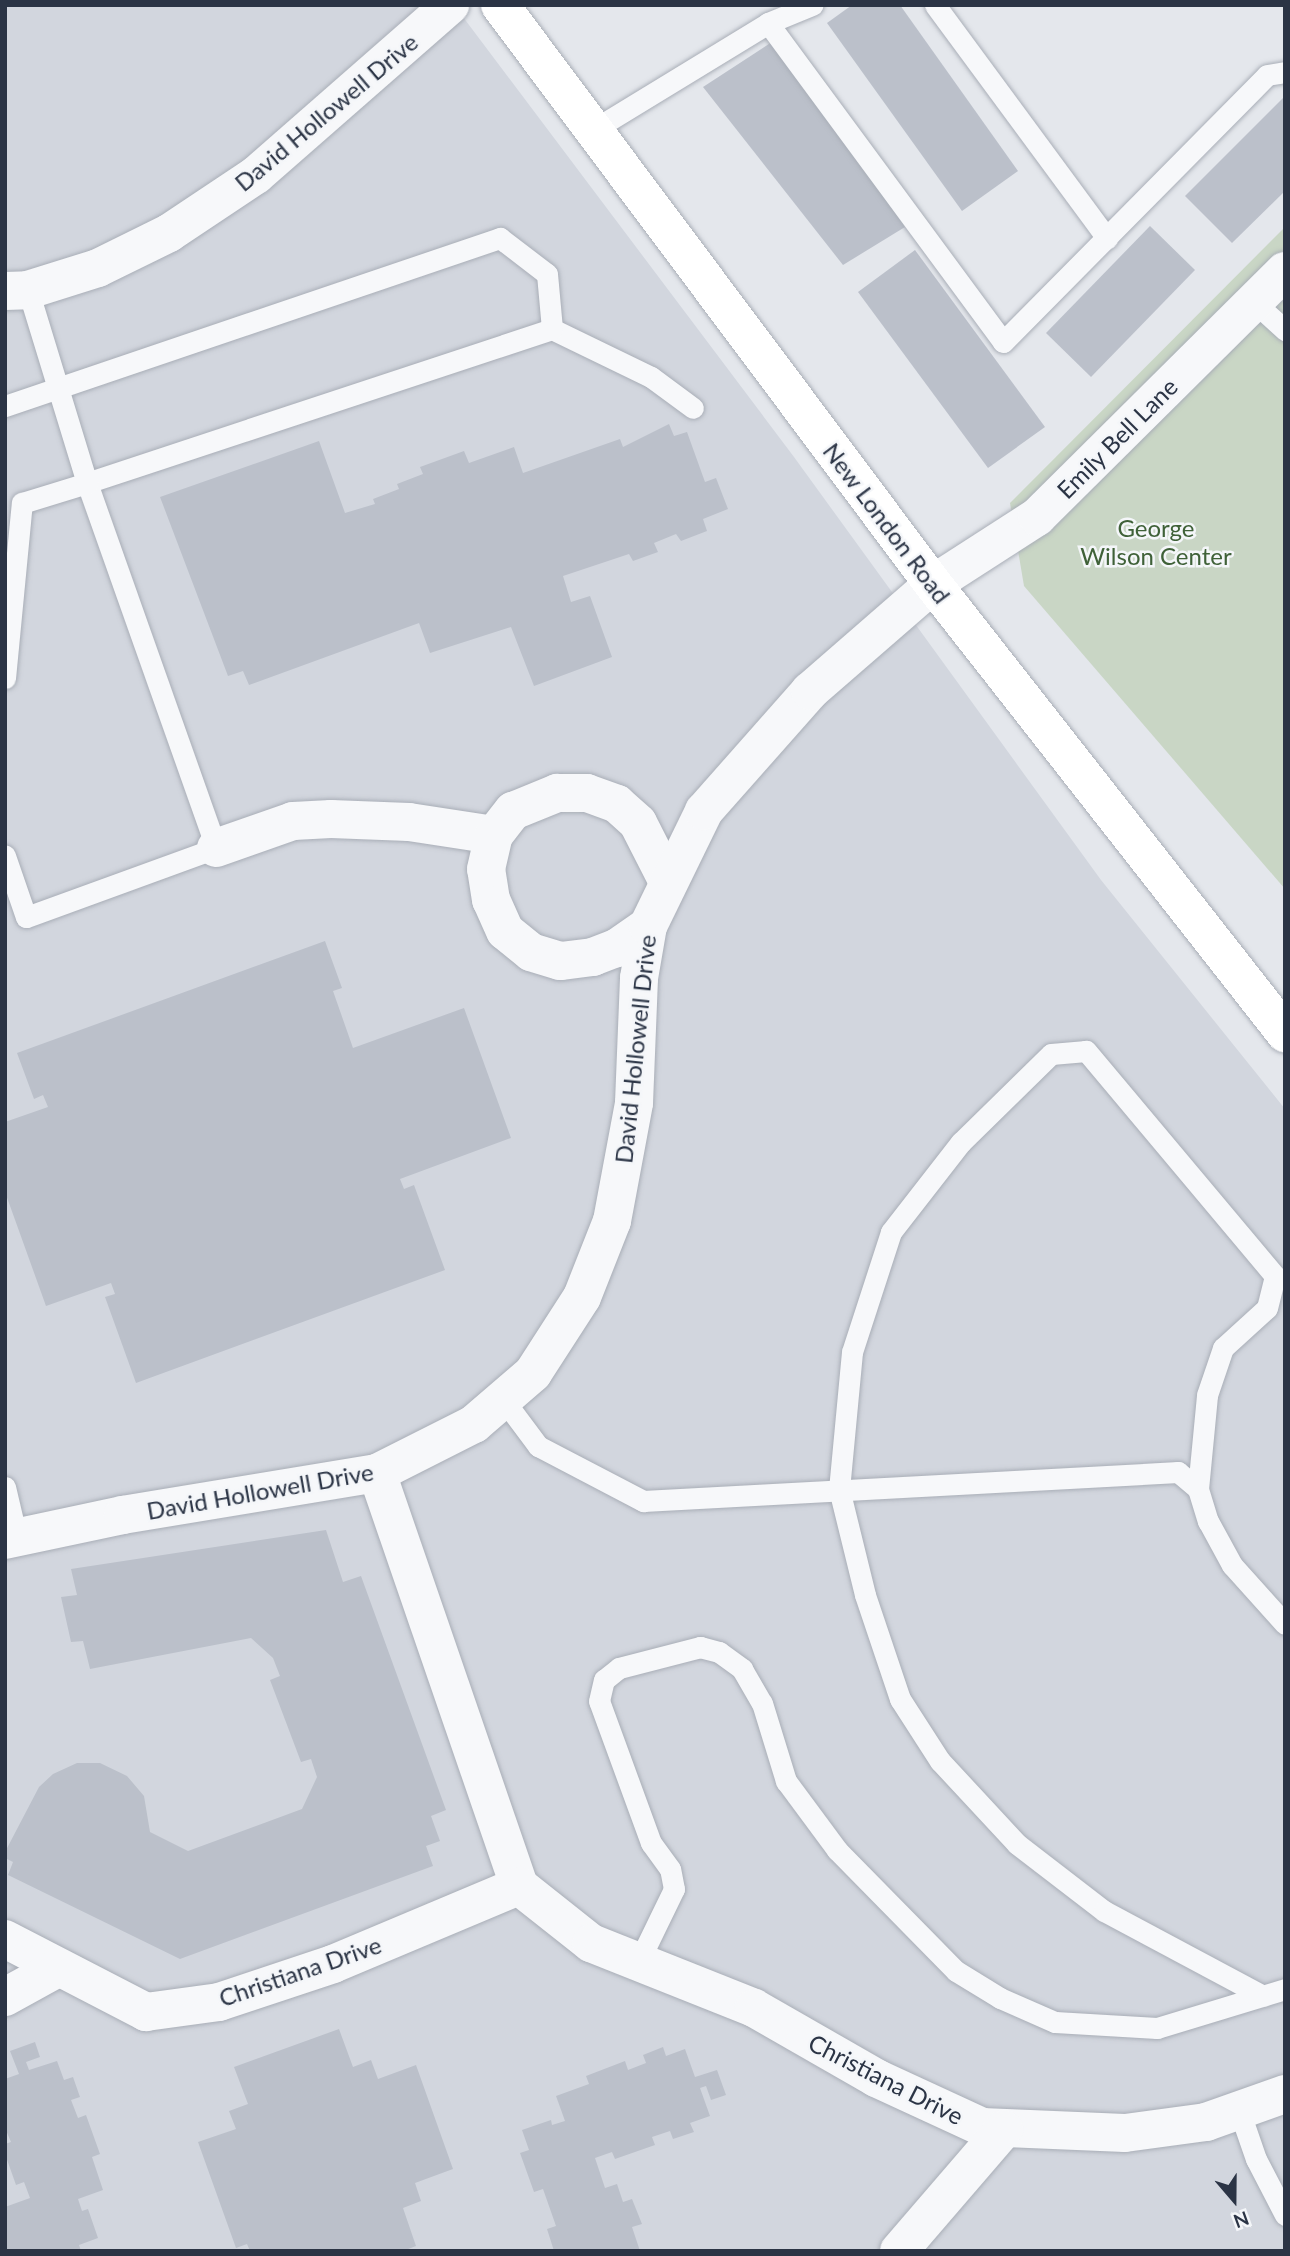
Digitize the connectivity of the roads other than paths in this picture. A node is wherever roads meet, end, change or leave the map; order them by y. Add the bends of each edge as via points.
1 (450, 5) edge
2 (500, 5) edge
3 (812, 5) edge
4 (935, 5) edge
5 (768, 23) junction
6 (1285, 72) edge
7 (593, 130) junction
8 (1107, 238) junction
9 (1285, 271) edge
10 (17, 291) edge
11 (1254, 302) junction
12 (552, 329) junction
13 (1285, 330) edge
14 (57, 390) junction
15 (5, 407) edge
16 (693, 408) dead end
17 (87, 483) junction
18 (933, 584) junction
19 (5, 678) edge
20 (494, 835) junction
21 (216, 848) junction
22 (5, 856) edge
23 (667, 880) junction
24 (648, 926) junction
25 (1285, 1033) edge
26 (503, 1399) junction
27 (377, 1473) junction
28 (5, 1487) edge
29 (839, 1489) junction
30 (1198, 1489) junction
31 (11, 1539) edge
32 (1285, 1624) edge
33 (519, 1886) junction
34 (5, 1939) edge
35 (639, 1961) junction
36 (58, 1968) junction
37 (1285, 1989) edge
38 (1263, 1996) junction
39 (5, 1997) edge
40 (1285, 2094) edge
41 (1239, 2110) junction
42 (1004, 2129) junction
43 (1285, 2216) edge
44 (899, 2251) edge

1 - 10 street, David Hollowell Drive via 245,183 169,233 98,268
2 - 7 main road, New London Road
3 - 5 lane
4 - 8 lane
5 - 7 lane
5 - 8 lane via 1003,342
6 - 8 lane via 1267,75
7 - 18 main road, New London Road
9 - 11 street, Emily Bell Lane
10 - 14 lane
11 - 13 lane
11 - 18 street, Emily Bell Lane via 1037,517
12 - 14 lane via 547,274 500,238
12 - 16 lane via 651,377
12 - 17 lane
14 - 15 lane
14 - 17 lane
17 - 19 lane via 23,503
17 - 21 lane
18 - 23 street, David Hollowell Drive via 810,691 754,751 704,811
18 - 25 main road, New London Road
20 - 21 street via 409,822 331,819 293,821
20 - 23 street via 513,811 557,793 587,793 617,804 638,823
20 - 24 street via 486,869 491,900 505,931 531,953 560,961 593,957
21 - 22 lane via 26,917
23 - 24 street, David Hollowell Drive
24 - 26 street, David Hollowell Drive via 639,978 634,1103 612,1220 582,1297 545,1360
26 - 27 street, David Hollowell Drive via 474,1424
26 - 29 lane via 538,1446 643,1501
27 - 31 street, David Hollowell Drive via 123,1515
27 - 33 street
28 - 31 lane
29 - 30 lane via 1178,1472
29 - 30 lane via 852,1352 891,1232 961,1142 1051,1054 1086,1051 1275,1276 1267,1308 1223,1348 1207,1395
29 - 38 lane via 864,1595 900,1699 940,1762 1017,1844 1104,1912
30 - 32 lane via 1208,1521 1233,1565
33 - 35 street, Christiana Drive via 591,1942
33 - 36 street, Christiana Drive via 333,1964 219,2002 146,2012
34 - 36 street, Christiana Drive
35 - 38 lane via 674,1889 670,1869 652,1843 599,1701 604,1680 620,1668 700,1647 719,1652 742,1669 762,1703 786,1781 837,1850 956,1971 1000,1998 1055,2022 1157,2028
35 - 42 street, Christiana Drive via 754,2008 936,2108 982,2127
36 - 39 street
37 - 38 lane
40 - 41 street, Christiana Drive
41 - 42 street, Christiana Drive via 1206,2122 1125,2133
41 - 43 lane via 1256,2159
42 - 44 street

